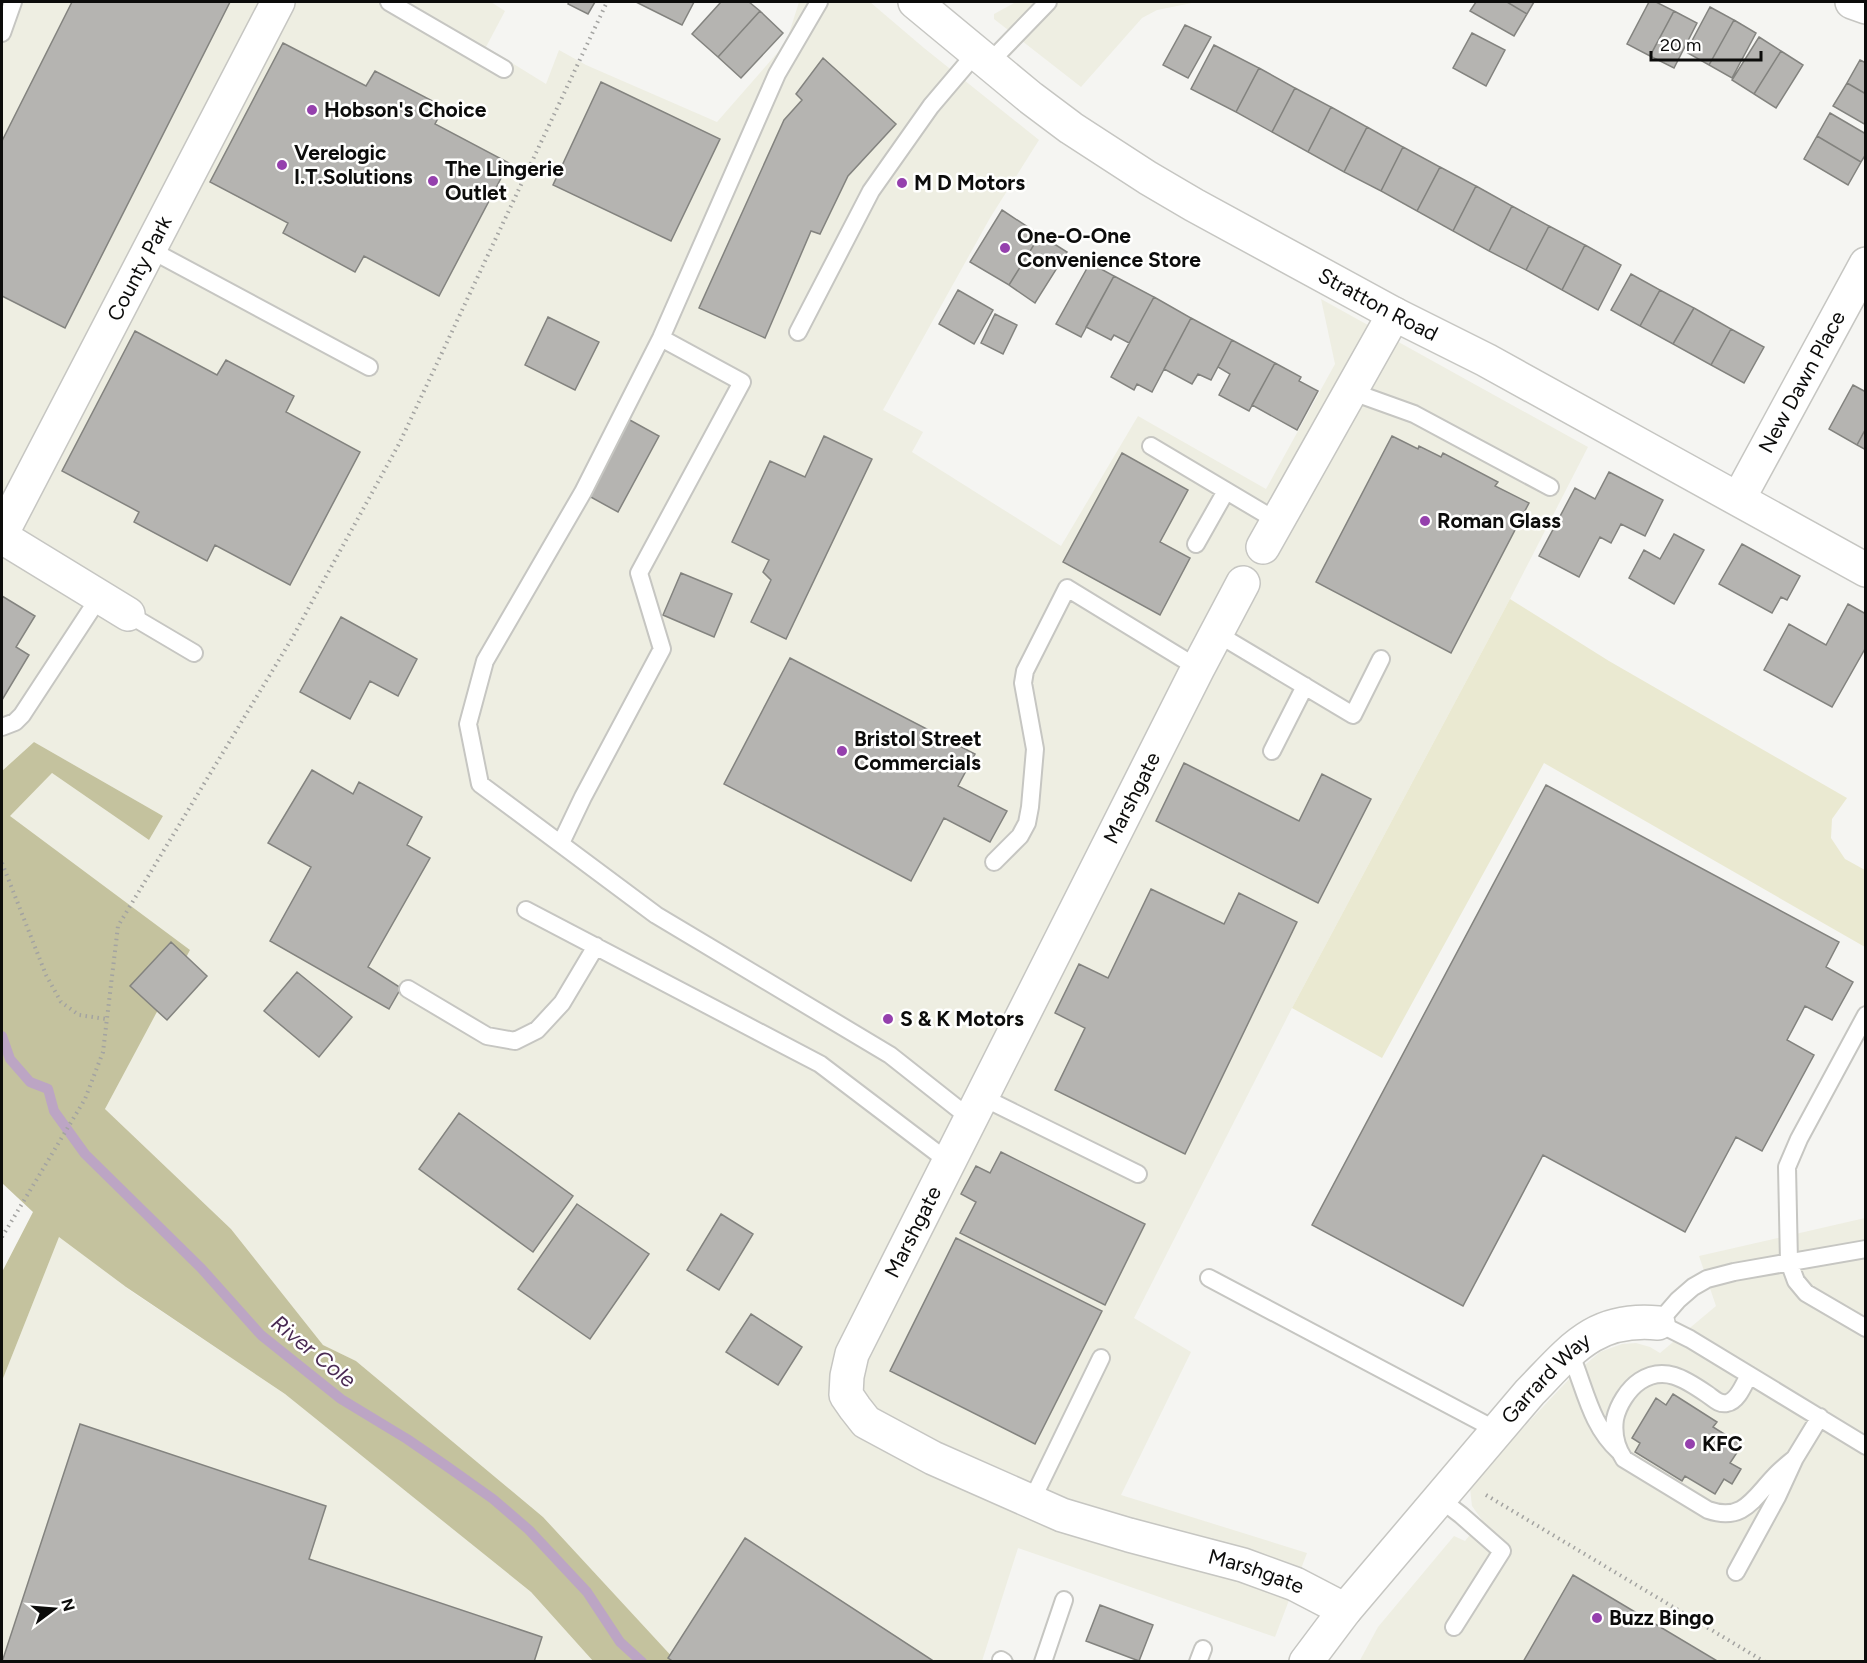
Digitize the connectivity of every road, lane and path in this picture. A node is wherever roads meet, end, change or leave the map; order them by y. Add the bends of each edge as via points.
1 (13, 2) edge
2 (278, 2) edge
3 (389, 2) edge
4 (607, 2) edge
5 (819, 2) edge
6 (915, 2) edge
7 (1048, 2) edge
8 (1852, 2) edge
9 (1866, 7) edge
10 (2, 33) edge
11 (982, 58) junction
12 (504, 69) dead end
13 (149, 249) junction
14 (1866, 264) edge
15 (1394, 314) junction
16 (798, 332) dead end
17 (661, 338) junction
18 (369, 367) dead end
19 (1350, 391) junction
20 (1150, 446) dead end
21 (1550, 487) dead end
22 (1226, 491) junction
23 (1738, 498) junction
24 (1270, 534) joint
25 (2, 535) edge
26 (1196, 544) dead end
27 (1866, 570) edge
28 (1243, 583) dead end
29 (100, 596) junction
30 (128, 614) joint
31 (1216, 633) junction
32 (194, 652) dead end
33 (1381, 659) dead end
34 (1198, 668) junction
35 (1305, 686) junction
36 (2, 727) edge
37 (1272, 752) dead end
38 (561, 843) junction
39 (2, 862) edge
40 (994, 862) dead end
41 (526, 910) dead end
42 (596, 946) junction
43 (408, 989) dead end
44 (1866, 1015) edge
45 (106, 1018) junction
46 (977, 1108) junction
47 (949, 1162) junction
48 (1138, 1174) dead end
49 (2, 1237) edge
50 (1866, 1249) edge
51 (1789, 1262) junction
52 (1209, 1278) dead end
53 (1658, 1323) junction
54 (1866, 1328) edge
55 (1570, 1353) junction
56 (1101, 1358) dead end
57 (1749, 1375) junction
58 (1820, 1417) junction
59 (1498, 1431) junction
60 (1866, 1446) edge
61 (1619, 1451) junction
62 (1794, 1458) junction
63 (1031, 1502) junction
64 (1451, 1507) junction
65 (1736, 1572) dead end
66 (1064, 1600) dead end
67 (1345, 1610) junction
68 (1454, 1628) dead end
69 (1043, 1662) edge
70 (1306, 1662) edge
71 (1765, 1662) edge

1 - 10 lane
2 - 13 street, County Park
3 - 12 lane
4 - 45 path via 400,442 291,640 118,926
5 - 17 lane via 777,75
6 - 11 street, Stratton Road
7 - 11 lane
8 - 9 street
11 - 15 street, Stratton Road via 1106,152 1194,205
11 - 16 lane via 931,106 871,191
13 - 18 lane
13 - 25 street, County Park
14 - 23 street, New Dawn Place
15 - 19 street
15 - 23 street, Stratton Road
17 - 38 lane via 582,492 485,661 468,724 480,784
17 - 38 lane via 742,382 639,573 662,649
19 - 21 lane via 1414,414
19 - 24 street
20 - 22 lane
22 - 24 lane
22 - 26 lane
23 - 27 street, Stratton Road
25 - 29 street, County Park
28 - 31 street, Marshgate
29 - 30 street, County Park
29 - 36 lane via 22,715
30 - 32 lane
31 - 34 street, Marshgate
31 - 35 lane
33 - 35 lane via 1353,715
34 - 40 lane via 1067,588 1024,671 1035,749 1027,823 1016,841
34 - 46 street, Marshgate
35 - 37 lane
38 - 46 lane via 656,915
39 - 45 path via 46,975 62,1002 79,1015
41 - 42 lane
42 - 43 lane via 562,1003 537,1030 515,1041 487,1036
42 - 47 lane via 820,1064
44 - 51 lane via 1798,1139 1787,1167
45 - 49 path via 103,1052 85,1100
46 - 47 street, Marshgate
46 - 48 lane
47 - 63 street, Marshgate via 852,1354 846,1395 866,1422 933,1458
50 - 51 lane
51 - 53 lane via 1707,1279 1678,1299
51 - 54 lane via 1806,1293
52 - 59 lane
53 - 55 street, Garrard Way via 1603,1329
53 - 57 lane, Garrard Way
55 - 59 street, Garrard Way
55 - 61 lane via 1598,1427
56 - 63 lane
57 - 58 lane, Garrard Way
57 - 61 lane via 1736,1398 1725,1404 1667,1372 1644,1378 1629,1389 1618,1410 1614,1427
58 - 60 lane, Garrard Way
58 - 62 lane
59 - 64 street, Garrard Way
61 - 62 lane via 1624,1459 1720,1514 1748,1507
62 - 65 lane
63 - 67 street, Marshgate via 1129,1535 1243,1565 1295,1584
64 - 67 street, Garrard Way
64 - 68 lane via 1502,1551
64 - 71 path via 1481,1492
66 - 69 lane
67 - 70 street, Garrard Way

